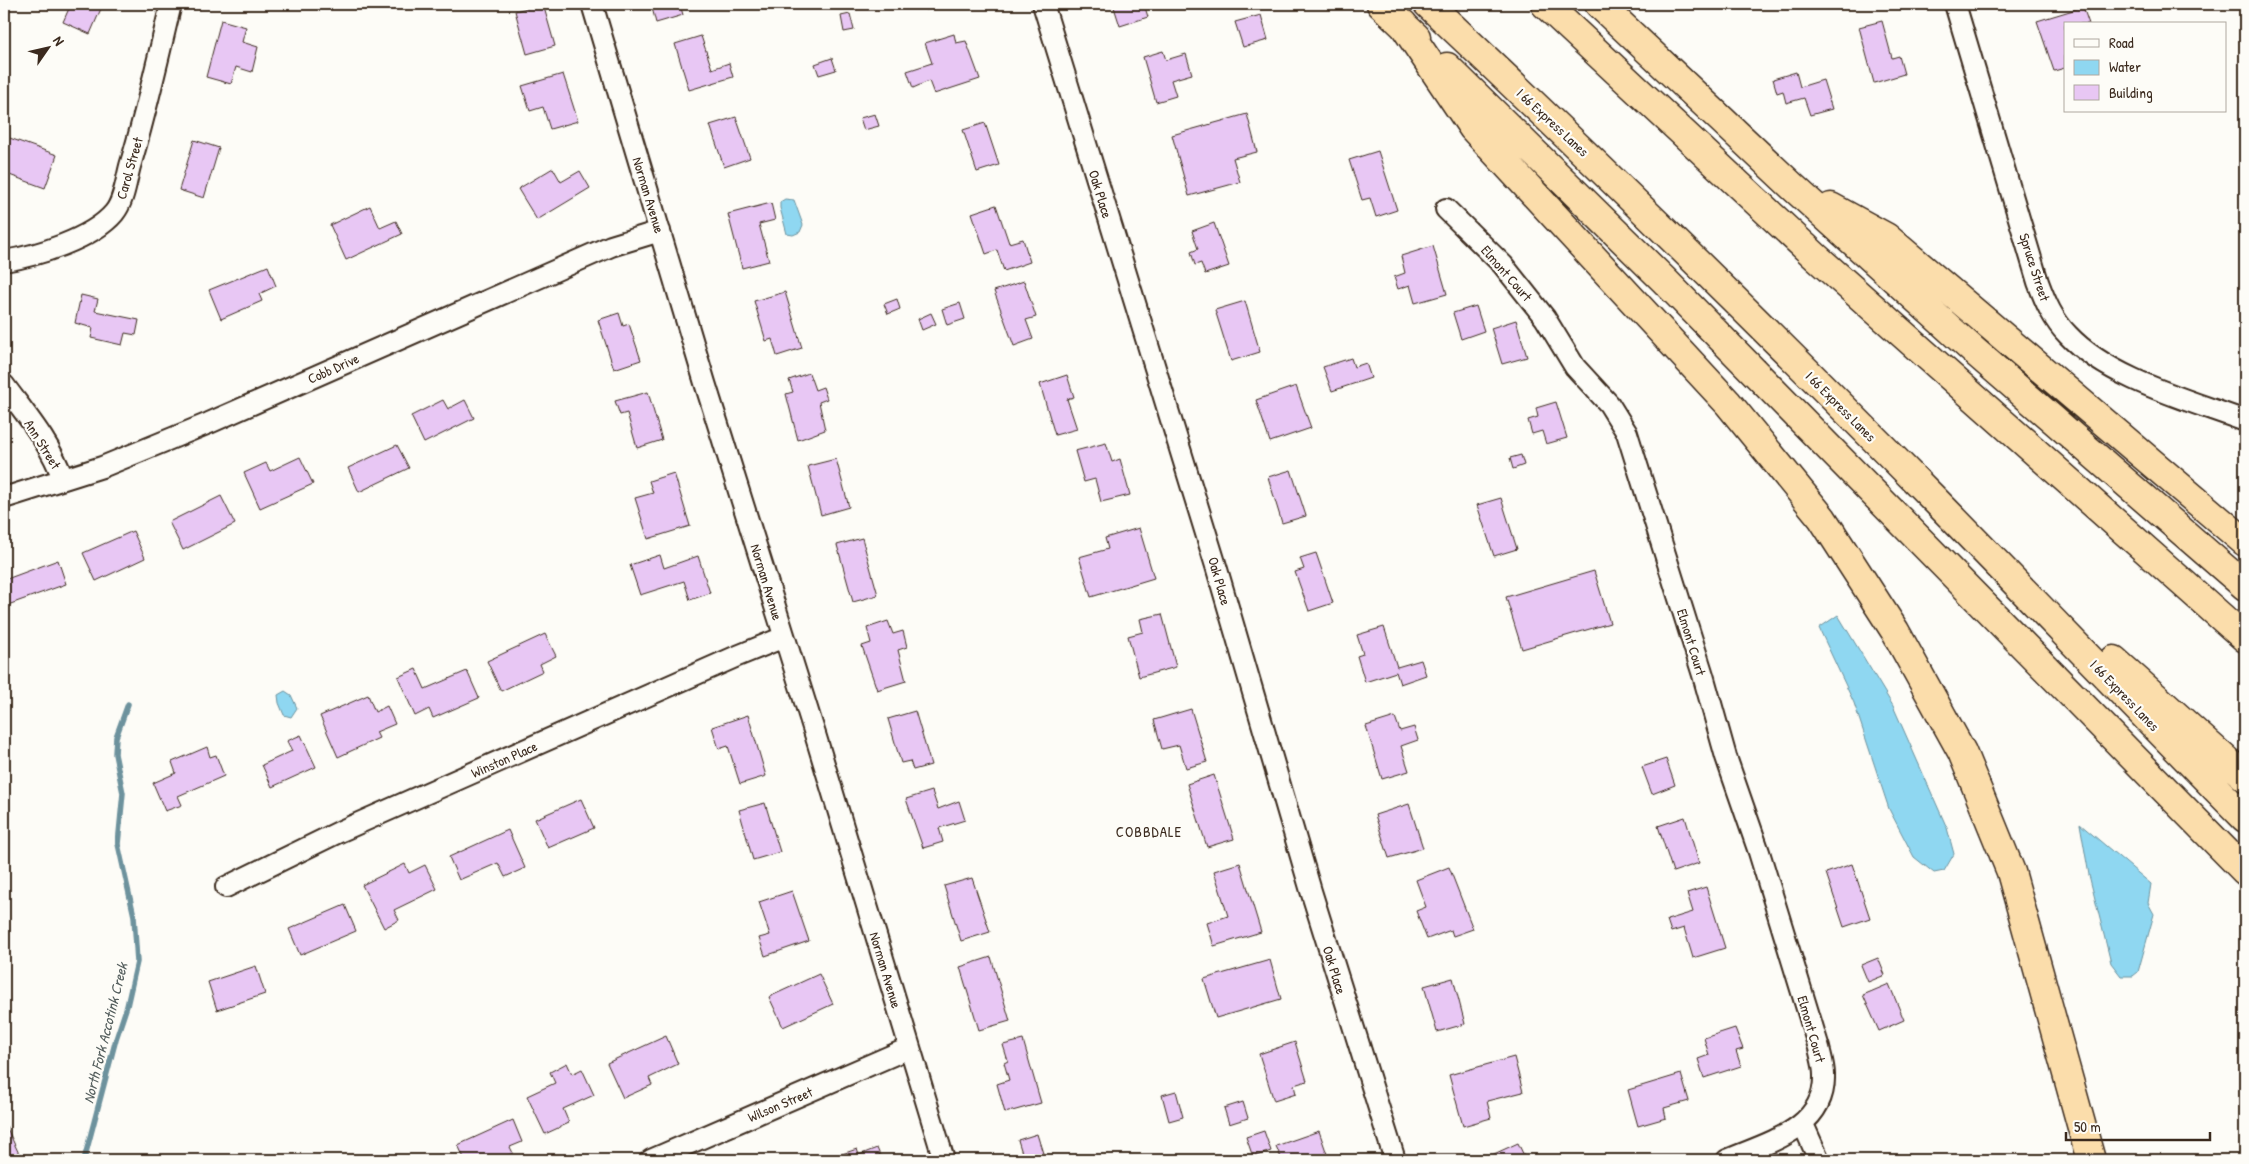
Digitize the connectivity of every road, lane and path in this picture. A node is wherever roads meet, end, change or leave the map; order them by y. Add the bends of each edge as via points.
1 (171, 4) edge
2 (592, 4) edge
3 (1043, 4) edge
4 (1381, 4) edge
5 (1428, 4) edge
6 (1545, 4) edge
7 (1599, 4) edge
8 (1955, 4) edge
9 (1403, 24) junction
10 (1793, 187) junction
11 (1446, 209) dead end
12 (660, 231) junction
13 (4, 261) edge
14 (4, 385) edge
15 (2245, 421) edge
16 (64, 479) junction
17 (4, 498) edge
18 (1934, 499) junction
19 (2245, 542) edge
20 (2245, 586) edge
21 (2242, 636) edge
22 (784, 637) junction
23 (2245, 777) edge
24 (2245, 818) edge
25 (2245, 871) edge
26 (226, 887) dead end
27 (909, 1048) junction
28 (1803, 1124) junction
29 (650, 1160) edge
30 (944, 1160) edge
31 (1394, 1160) edge
32 (1726, 1160) edge
33 (1819, 1160) edge
34 (2091, 1160) edge

1 - 13 street, Carol Street via 137,145 114,213 76,239 46,251
2 - 12 street, Norman Avenue
3 - 31 street, Oak Place
4 - 9 highway
5 - 18 highway, I 66 Express Lanes via 1586,152
6 - 21 highway via 1816,257
7 - 10 highway
8 - 15 street, Spruce Street via 2038,282 2059,325 2085,351 2124,374
9 - 25 highway via 1664,280
9 - 34 highway via 1473,128 1728,403 1816,511 1895,631 1962,752 2012,872
10 - 19 highway via 1886,237
10 - 20 highway via 1973,350
11 - 28 street, Elmont Court via 1503,265 1545,318 1576,367 1609,404 1627,433 1819,1048 1824,1089 1814,1113
12 - 16 street, Cobb Drive via 611,246 209,423
12 - 22 street, Norman Avenue
14 - 16 street, Ann Street via 46,444
16 - 17 street, Cobb Drive
18 - 23 highway
18 - 24 highway, I 66 Express Lanes
22 - 26 street, Winston Place via 341,831
22 - 27 street, Norman Avenue
27 - 29 street, Wilson Street
27 - 30 street, Norman Avenue
28 - 32 street via 1788,1134
28 - 33 street

